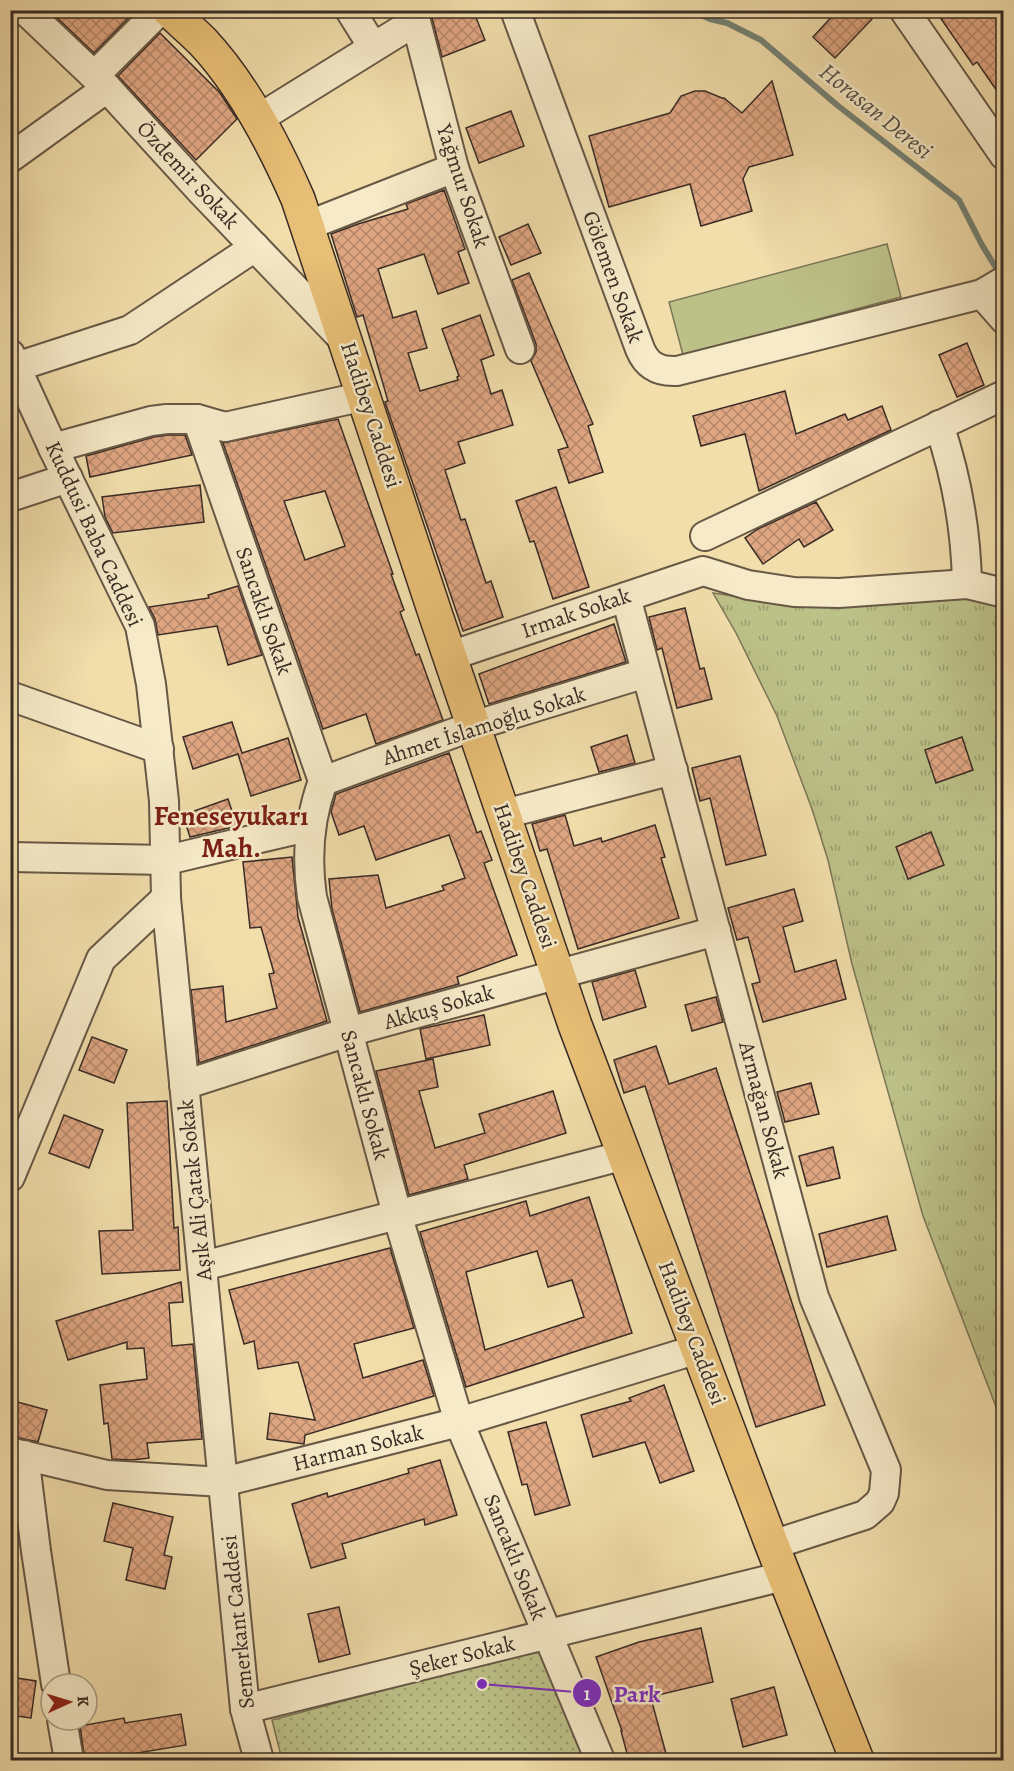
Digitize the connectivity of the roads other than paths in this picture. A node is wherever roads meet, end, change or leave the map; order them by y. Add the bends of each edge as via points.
1 (25, 10) edge
2 (160, 10) edge
3 (169, 10) edge
4 (350, 10) edge
5 (515, 10) edge
6 (904, 10) edge
7 (414, 16) edge
8 (374, 47) junction
9 (101, 81) junction
10 (258, 119) junction
11 (1004, 155) edge
12 (10, 158) edge
13 (454, 168) junction
14 (309, 225) junction
15 (255, 247) junction
16 (993, 287) edge
17 (1004, 320) edge
18 (348, 344) junction
19 (520, 349) dead end
20 (13, 360) edge
21 (1004, 395) edge
22 (365, 396) junction
23 (197, 419) junction
24 (939, 425) junction
25 (53, 448) junction
26 (68, 478) junction
27 (10, 497) edge
28 (705, 536) dead end
29 (967, 584) junction
30 (1004, 593) edge
31 (626, 597) junction
32 (450, 656) junction
33 (646, 673) junction
34 (10, 696) edge
35 (473, 726) junction
36 (159, 749) junction
37 (673, 770) junction
38 (323, 781) junction
39 (504, 814) junction
40 (311, 825) junction
41 (10, 857) edge
42 (167, 860) junction
43 (166, 898) junction
44 (716, 931) junction
45 (558, 974) junction
46 (348, 1032) junction
47 (184, 1085) junction
48 (625, 1155) junction
49 (10, 1177) edge
50 (397, 1214) junction
51 (203, 1266) junction
52 (698, 1349) junction
53 (459, 1422) junction
54 (17, 1453) edge
55 (223, 1482) junction
56 (772, 1545) junction
57 (784, 1576) junction
58 (546, 1635) junction
59 (54, 1672) edge
60 (245, 1709) junction
61 (64, 1732) edge
62 (850, 1759) edge
63 (69, 1761) edge
64 (259, 1761) edge
65 (600, 1761) edge

1 - 9 street, Özdemir Sokak
2 - 9 street
3 - 10 main road, Hadibey Caddesi via 204,43
4 - 8 street
5 - 16 street, Gölemen Sokak via 640,349 651,366 677,371
6 - 11 street
7 - 8 street
7 - 13 street, Yağmur Sokak
8 - 10 street
9 - 12 street
9 - 15 street, Özdemir Sokak
10 - 14 main road, Hadibey Caddesi via 284,166
13 - 14 street
13 - 19 street, Yağmur Sokak
14 - 18 main road, Hadibey Caddesi
15 - 18 street, Özdemir Sokak
15 - 20 street via 130,330
16 - 17 street
18 - 22 main road, Hadibey Caddesi
20 - 25 street, Kuddusi Baba Caddesi
21 - 24 street
22 - 23 street via 225,428
22 - 32 main road, Hadibey Caddesi
23 - 25 street via 151,421
23 - 38 street, Sancaklı Sokak
24 - 28 street
24 - 29 street via 959,495
25 - 26 street, Kuddusi Baba Caddesi
26 - 27 street
26 - 36 street, Kuddusi Baba Caddesi via 140,626
29 - 30 street
29 - 31 street, Irmak Sokak via 839,593 794,592 748,585 703,571
31 - 32 street, Irmak Sokak
31 - 33 street, Armağan Sokak
32 - 35 main road, Hadibey Caddesi
33 - 35 street, Ahmet İslamoğlu Sokak
33 - 37 street, Armağan Sokak
34 - 36 street
35 - 38 street, Ahmet İslamoğlu Sokak
35 - 39 main road, Hadibey Caddesi
36 - 42 street, Kuddusi Baba Caddesi
37 - 39 street
37 - 44 street, Armağan Sokak
38 - 40 street, Sancaklı Sokak
39 - 45 main road, Hadibey Caddesi
40 - 42 street
40 - 46 street, Sancaklı Sokak via 308,857 312,897
41 - 42 street
42 - 43 street, Kuddusi Baba Caddesi
43 - 47 street, Aşık Ali Çatak Sokak
43 - 49 street via 101,959
44 - 45 street, Akkuş Sokak
44 - 56 street, Armağan Sokak via 814,1297 886,1470 880,1502 865,1515
45 - 46 street, Akkuş Sokak
45 - 48 main road, Hadibey Caddesi
46 - 47 street, Akkuş Sokak
46 - 50 street, Sancaklı Sokak
47 - 51 street, Aşık Ali Çatak Sokak
48 - 50 street
48 - 52 main road, Hadibey Caddesi
50 - 51 street
50 - 53 street, Sancaklı Sokak
51 - 55 street, Aşık Ali Çatak Sokak
52 - 53 street, Harman Sokak
52 - 56 main road, Hadibey Caddesi
53 - 55 street, Harman Sokak
53 - 58 street, Sancaklı Sokak
54 - 55 street, Harman Sokak via 107,1474
54 - 59 street
55 - 60 street, Semerkant Caddesi
56 - 57 main road, Hadibey Caddesi
57 - 58 street, Şeker Sokak
57 - 62 main road, Hadibey Caddesi
58 - 60 street, Şeker Sokak
58 - 65 street, Sancaklı Sokak
60 - 64 street, Semerkant Caddesi
61 - 63 street

